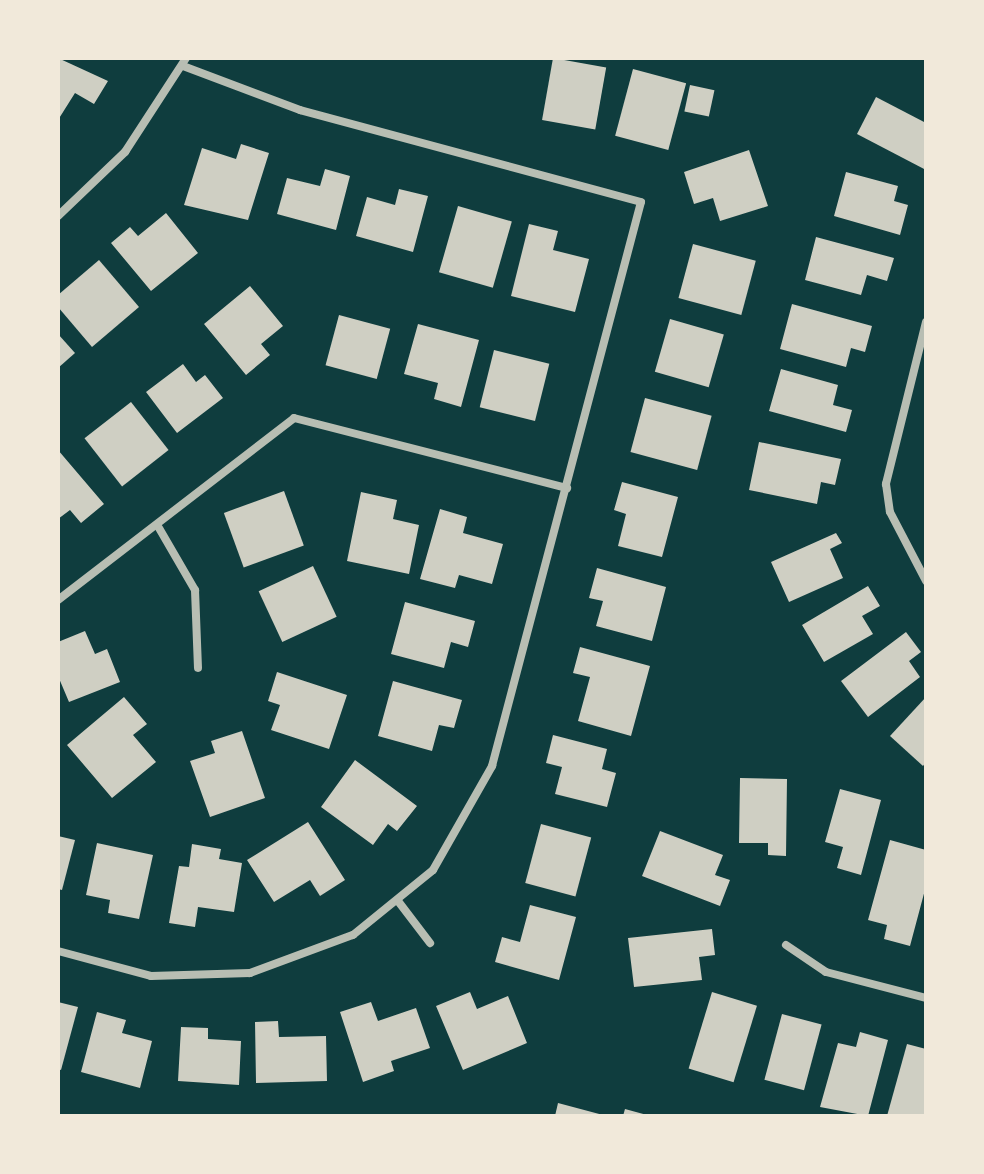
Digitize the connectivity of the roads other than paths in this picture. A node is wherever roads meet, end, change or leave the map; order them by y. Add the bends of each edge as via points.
1 (185, 62) edge
2 (58, 216) edge
3 (926, 322) edge
4 (567, 488) junction
5 (159, 528) junction
6 (926, 581) edge
7 (58, 600) edge
8 (198, 668) dead end
9 (398, 901) junction
10 (430, 943) dead end
11 (786, 945) dead end
12 (58, 951) edge
13 (926, 998) edge

1 - 2 street via 125,152
1 - 4 street via 300,110 641,202
3 - 6 street via 886,484 890,512
4 - 5 street via 294,418
4 - 9 street via 492,766 433,870
5 - 7 street
5 - 8 street via 195,590
9 - 10 street
9 - 12 street via 353,935 250,973 151,976
11 - 13 street via 826,972

